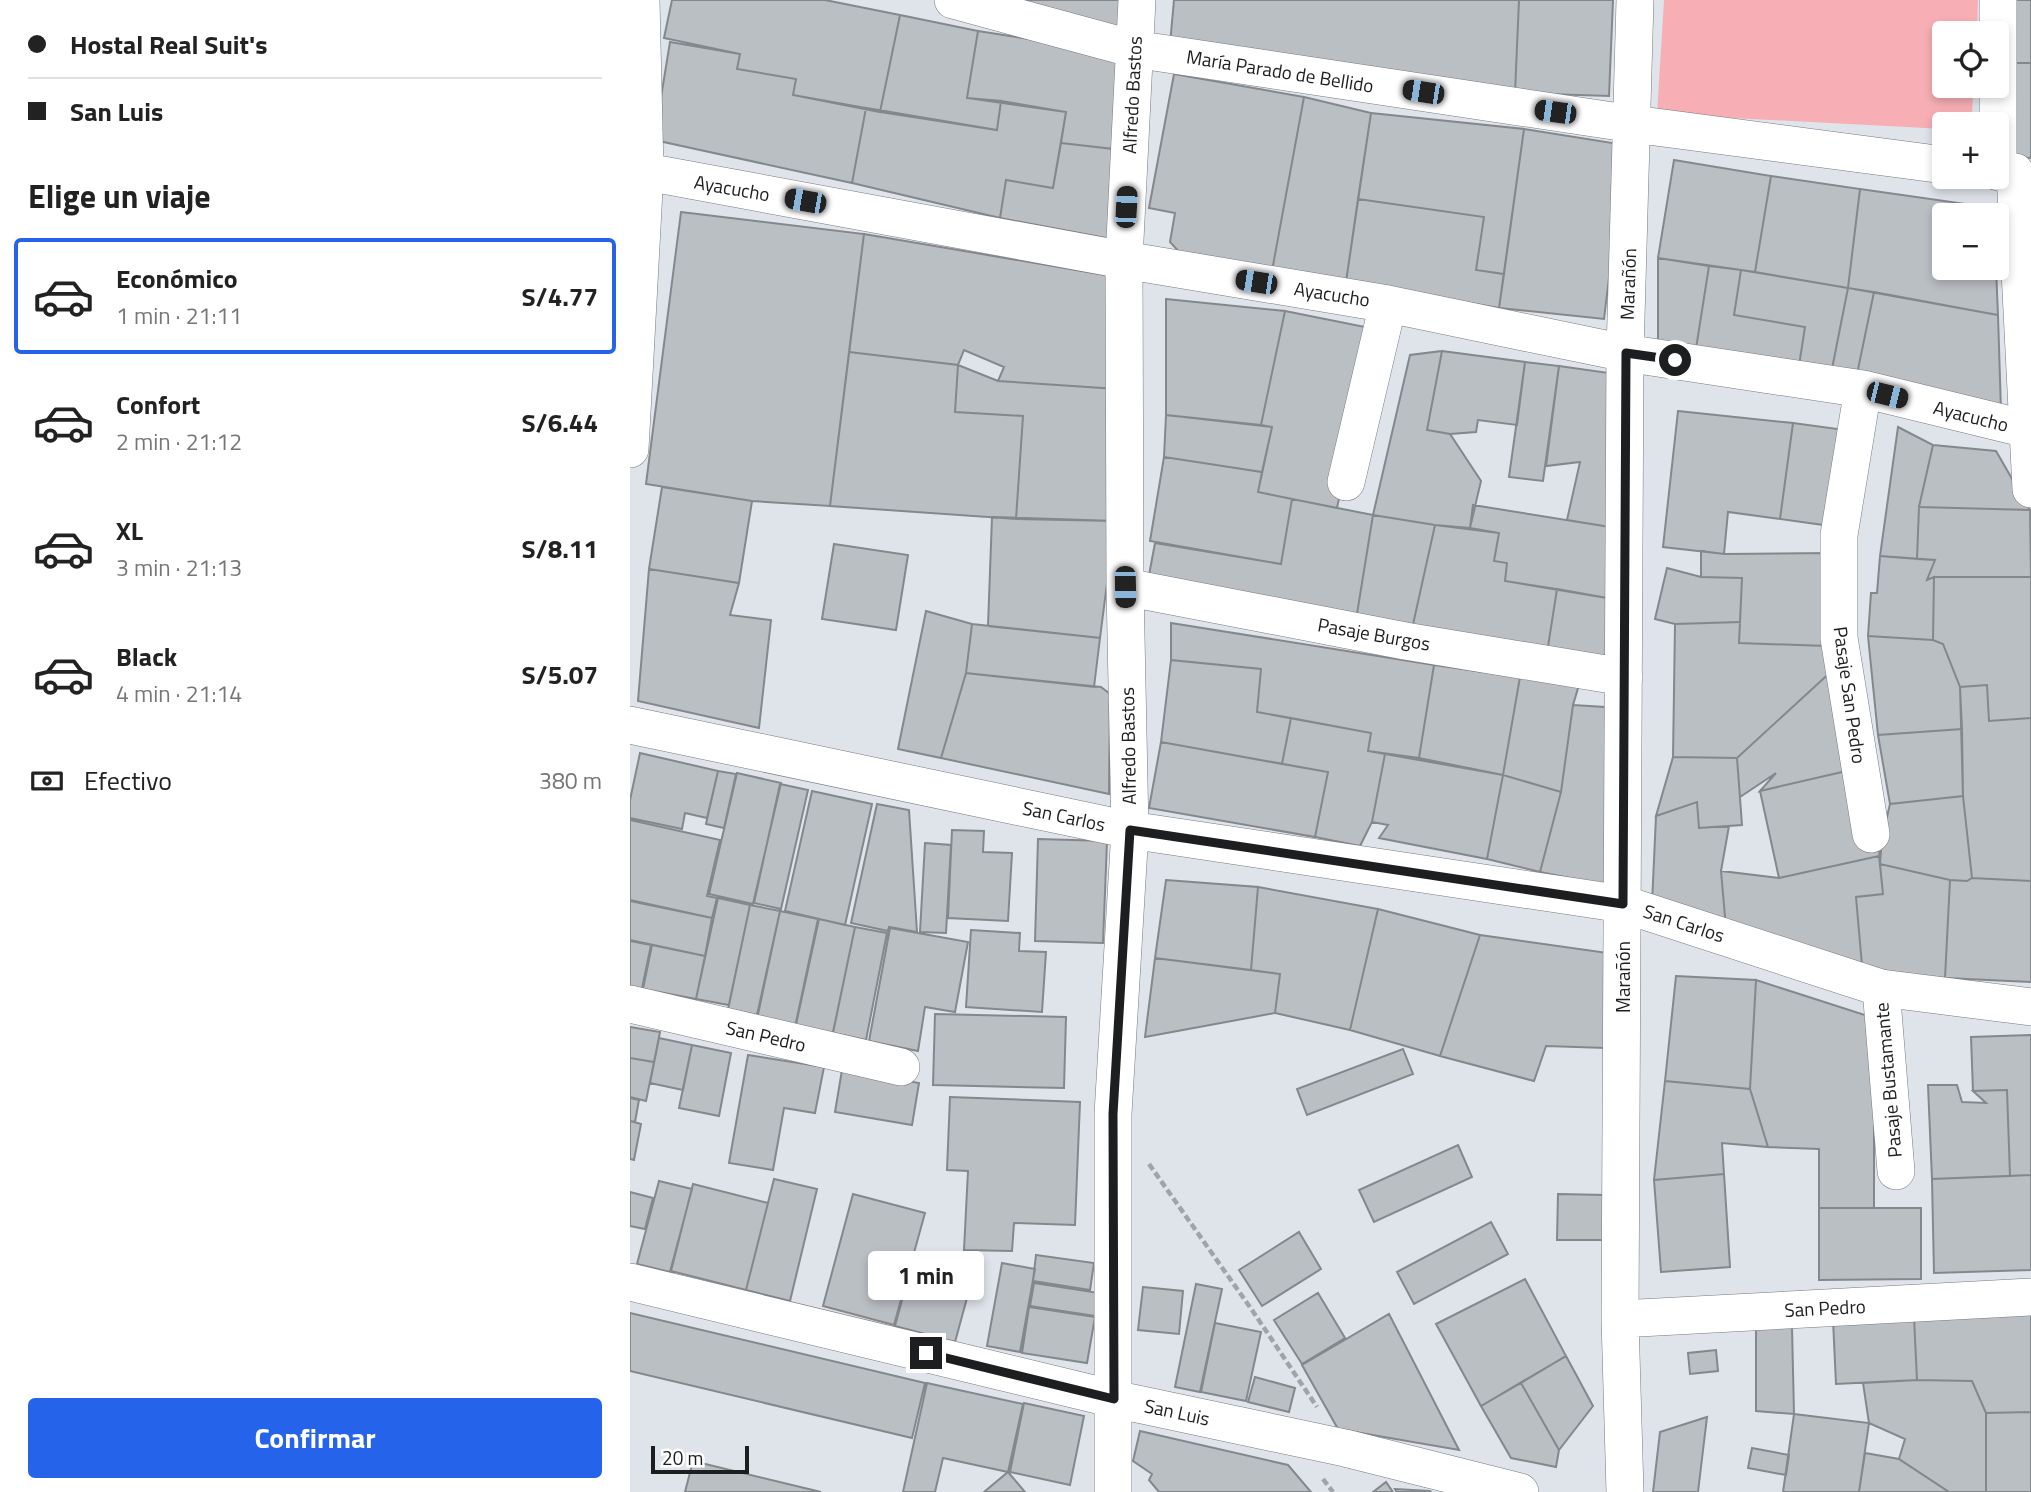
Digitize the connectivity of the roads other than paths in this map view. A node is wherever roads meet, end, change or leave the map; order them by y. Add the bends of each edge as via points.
1 (641, 0) edge
2 (953, 0) edge
3 (1137, 0) edge
4 (1635, 0) edge
5 (1998, 0) edge
6 (1134, 49) junction
7 (1633, 124) junction
8 (1932, 163) edge
9 (638, 171) edge
10 (2010, 173) edge
11 (1124, 260) junction
12 (1388, 304) junction
13 (1626, 353) junction
14 (1863, 389) junction
15 (2029, 430) edge
16 (630, 449) edge
17 (1346, 482) dead end
18 (2031, 489) edge
19 (1125, 587) junction
20 (1624, 677) junction
21 (630, 725) edge
22 (1130, 830) junction
23 (1871, 834) dead end
24 (1623, 904) junction
25 (1881, 988) junction
26 (630, 1004) edge
27 (2031, 1007) edge
28 (901, 1067) dead end
29 (1896, 1171) dead end
30 (630, 1282) edge
31 (2031, 1297) edge
32 (1620, 1319) junction
33 (1114, 1399) junction
34 (1113, 1492) edge
35 (1520, 1492) edge
36 (1625, 1492) edge

1 - 9 street
2 - 6 street, María Parado de Bellido
3 - 6 street, Alfredo Bastos
4 - 7 street, Marañón
5 - 10 street
6 - 7 street, María Parado de Bellido
6 - 11 street, Alfredo Bastos
7 - 8 street, María Parado de Bellido
7 - 13 street, Marañón
9 - 11 street, Ayacucho
9 - 16 street
10 - 15 street
11 - 12 street, Ayacucho
11 - 19 street, Alfredo Bastos
12 - 13 street, Ayacucho
12 - 17 street
13 - 14 street, Ayacucho
13 - 20 street, Marañón
14 - 15 street, Ayacucho
14 - 23 street, Pasaje San Pedro via 1839,536 1839,638
15 - 18 street
19 - 20 street, Pasaje Burgos
19 - 22 street, Alfredo Bastos
20 - 24 street, Marañón
21 - 22 street, San Carlos
22 - 24 street, San Carlos
22 - 33 street, Alfredo Bastos via 1113,1114
24 - 25 street, San Carlos
24 - 32 street, Marañón
25 - 27 street, San Carlos
25 - 29 street, Pasaje Bustamante
26 - 28 street, San Pedro
30 - 33 street, San Luis
31 - 32 street, San Pedro
32 - 36 street, Marañón
33 - 34 street, Alfredo Bastos
33 - 35 street, San Luis via 1345,1448

